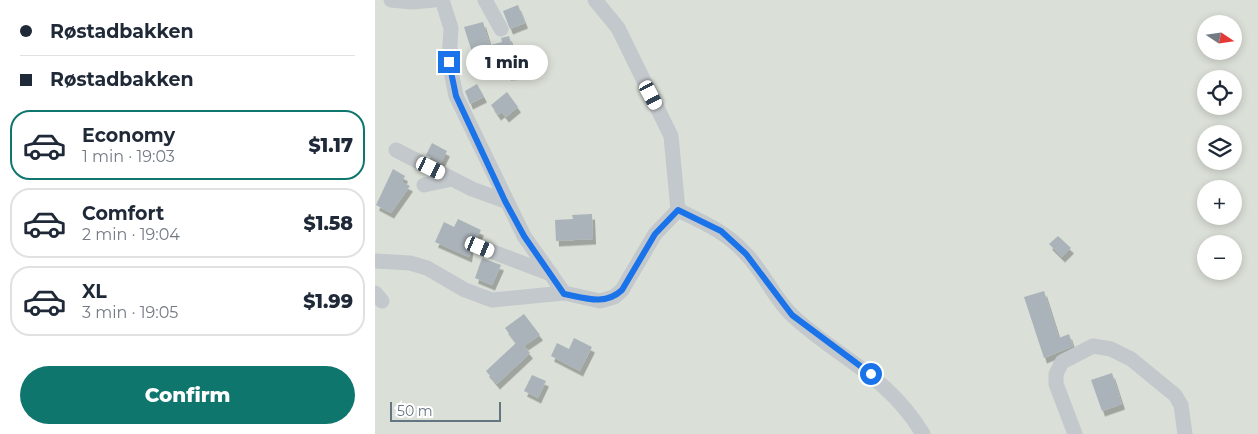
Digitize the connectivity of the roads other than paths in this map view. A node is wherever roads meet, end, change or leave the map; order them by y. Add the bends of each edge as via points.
1 (391, 0) edge
2 (434, 0) edge
3 (441, 0) edge
4 (485, 0) edge
5 (595, 0) edge
6 (501, 28) dead end
7 (396, 150) dead end
8 (452, 179) junction
9 (425, 185) dead end
10 (505, 201) junction
11 (678, 210) junction
12 (480, 247) dead end
13 (375, 261) edge
14 (553, 275) junction
15 (564, 294) junction
16 (923, 434) edge
17 (1075, 434) edge
18 (1185, 434) edge

1 - 2 street
3 - 10 street via 451,28 449,62 454,92
4 - 6 street
5 - 11 street via 618,28 671,136
7 - 8 street
8 - 9 street
8 - 10 street
10 - 14 street via 524,236
11 - 15 street via 655,234 615,297 600,301
11 - 16 street via 721,231 746,254 792,315 883,384
12 - 14 street
13 - 15 street via 409,263 427,268 465,290 492,300
14 - 15 street
17 - 18 street via 1056,374 1062,362 1093,346 1111,349 1131,359 1175,395 1181,405

